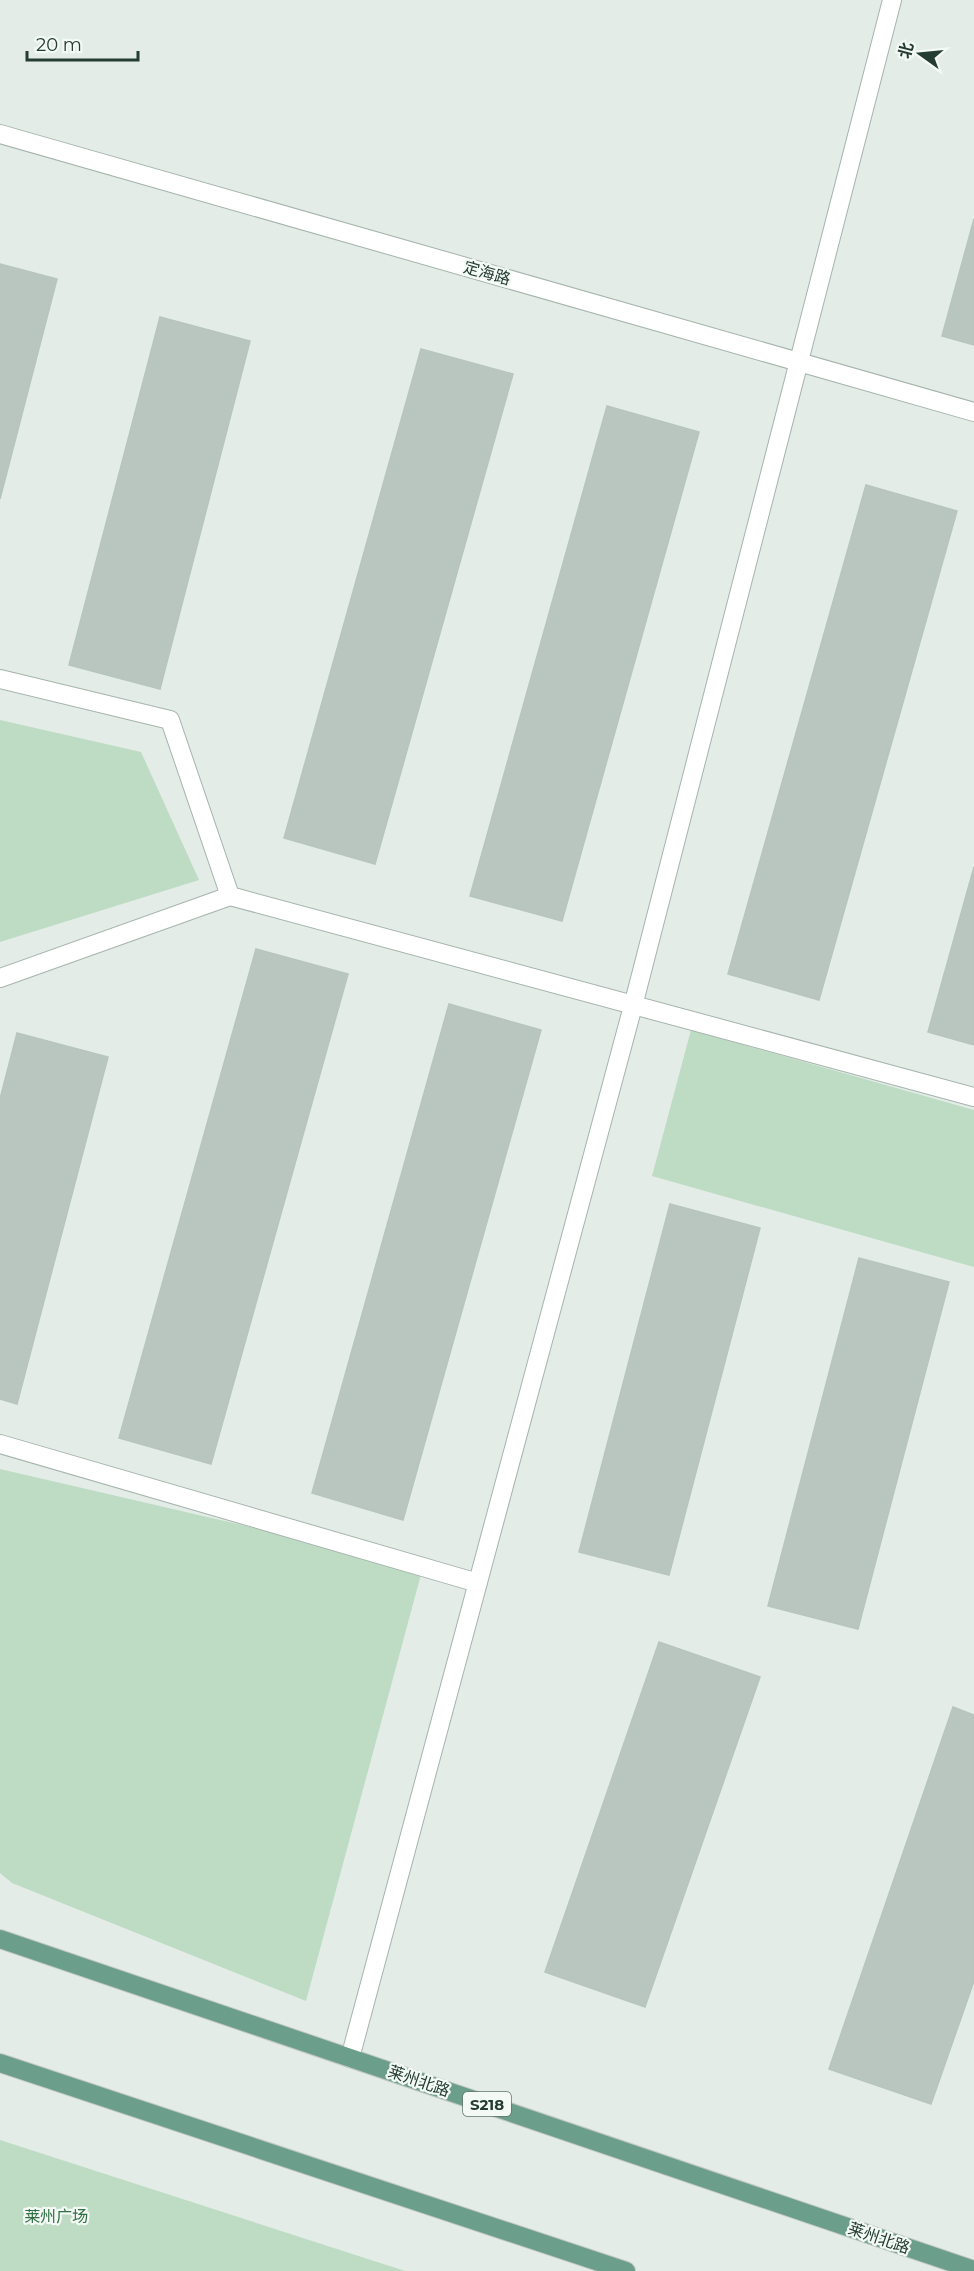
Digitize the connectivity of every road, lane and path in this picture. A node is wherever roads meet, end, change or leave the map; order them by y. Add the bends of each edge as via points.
1 (892, 0) edge
2 (0, 134) edge
3 (800, 363) junction
4 (974, 412) edge
5 (0, 679) edge
6 (230, 896) junction
7 (0, 978) edge
8 (633, 1006) junction
9 (974, 1097) edge
10 (0, 1444) edge
11 (478, 1583) junction
12 (0, 1939) edge
13 (350, 2058) junction
14 (0, 2063) edge
15 (974, 2270) edge
16 (626, 2271) edge

1 - 3 street
2 - 3 street, 定海路
3 - 4 street, 定海路
3 - 8 street
5 - 6 street via 170,720
6 - 7 street
6 - 8 street
8 - 9 street
8 - 11 street
10 - 11 street
11 - 13 street
12 - 13 main road, 莱州北路 / S218
13 - 15 main road, 莱州北路 / S218
14 - 16 main road

